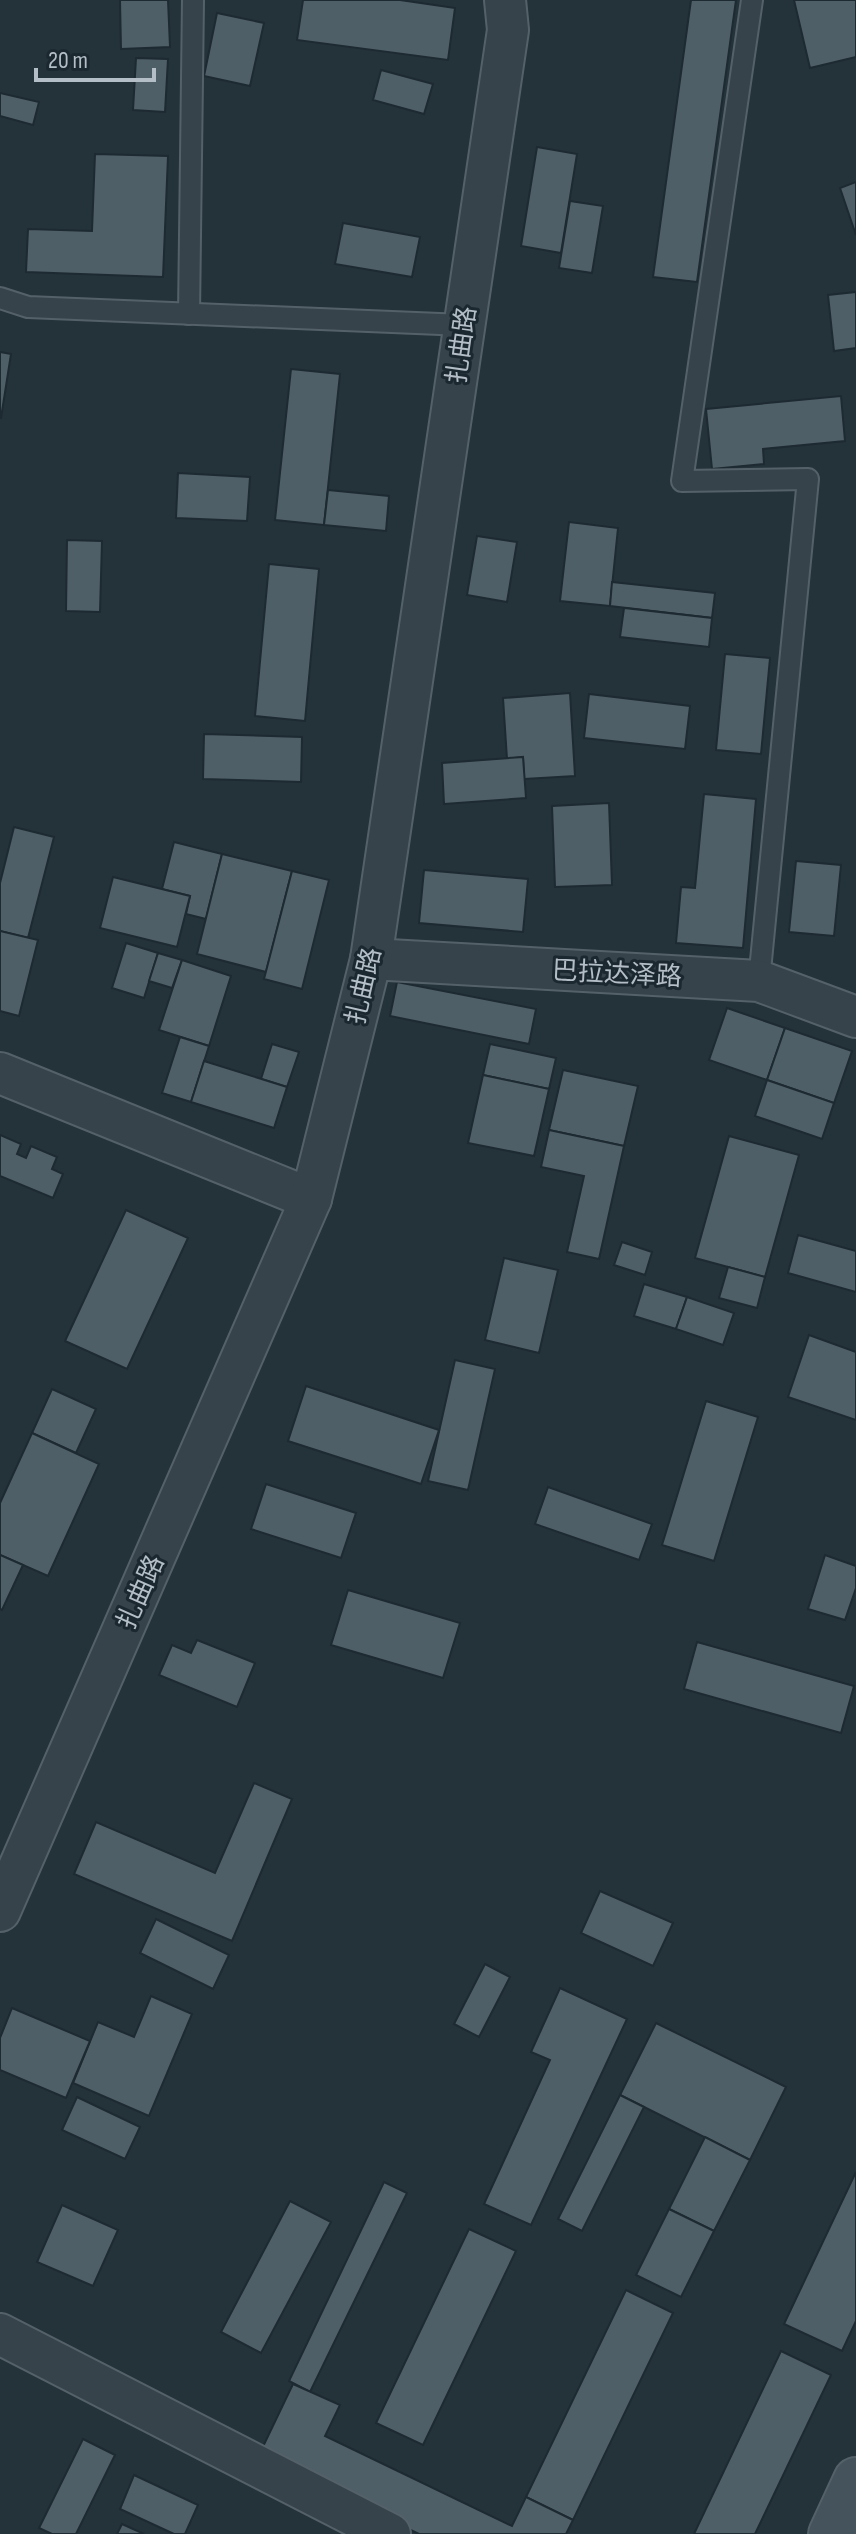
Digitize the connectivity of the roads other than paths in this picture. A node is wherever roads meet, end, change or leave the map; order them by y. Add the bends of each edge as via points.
1 (193, 0) edge
2 (505, 0) edge
3 (752, 0) edge
4 (0, 298) edge
5 (189, 314) junction
6 (464, 325) junction
7 (371, 959) junction
8 (759, 981) junction
9 (856, 1017) edge
10 (0, 1073) edge
11 (311, 1199) junction
12 (0, 1911) edge
13 (0, 2334) edge
14 (390, 2534) edge

1 - 5 lane
2 - 6 street, 扎曲路 via 508,30
3 - 8 lane via 682,481 808,479
4 - 5 lane via 28,307
5 - 6 lane
6 - 7 street, 扎曲路
7 - 8 street, 巴拉达泽路
7 - 11 street, 扎曲路
8 - 9 street, 巴拉达泽路
10 - 11 street
11 - 12 street, 扎曲路
13 - 14 street

